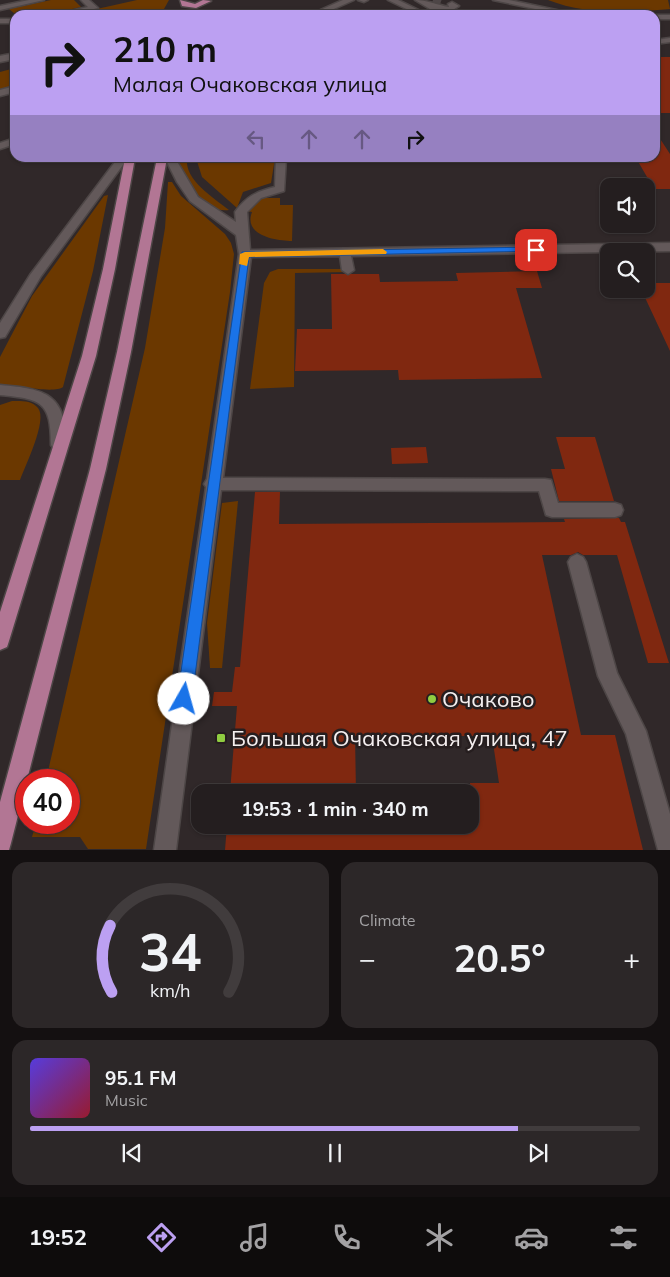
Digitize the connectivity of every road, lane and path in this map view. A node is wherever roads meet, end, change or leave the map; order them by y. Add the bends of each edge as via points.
1 (40, 0) edge
2 (85, 0) edge
3 (183, 0) edge
4 (350, 0) edge
5 (392, 0) edge
6 (420, 0) edge
7 (497, 0) edge
8 (207, 1) edge
9 (443, 4) dead end
10 (0, 8) edge
11 (453, 9) edge
12 (83, 10) edge
13 (325, 10) edge
14 (414, 10) edge
15 (550, 10) edge
16 (120, 162) edge
17 (129, 162) edge
18 (161, 162) edge
19 (172, 162) edge
20 (281, 162) edge
21 (242, 234) junction
22 (670, 247) edge
23 (345, 253) junction
24 (245, 254) junction
25 (348, 270) dead end
26 (0, 334) edge
27 (0, 390) edge
28 (59, 451) junction
29 (212, 484) junction
30 (615, 510) dead end
31 (577, 562) dead end
32 (0, 641) edge
33 (0, 843) edge
34 (165, 850) edge
35 (669, 850) edge

1 - 10 street
2 - 12 street via 94,8
3 - 8 main road via 192,6
4 - 13 street
5 - 14 street
6 - 11 street via 433,7
7 - 15 street
9 - 11 street
16 - 26 street via 36,275
17 - 28 main road via 110,269 89,356
18 - 33 main road via 98,469
19 - 21 street via 194,199
20 - 21 street via 280,189 264,191 241,212
21 - 24 street
22 - 23 street
23 - 24 street
23 - 25 street
24 - 29 street
27 - 28 street via 48,399 60,422
28 - 32 main road
29 - 30 street via 545,485 552,510
29 - 34 street
31 - 35 street via 608,676 636,732

